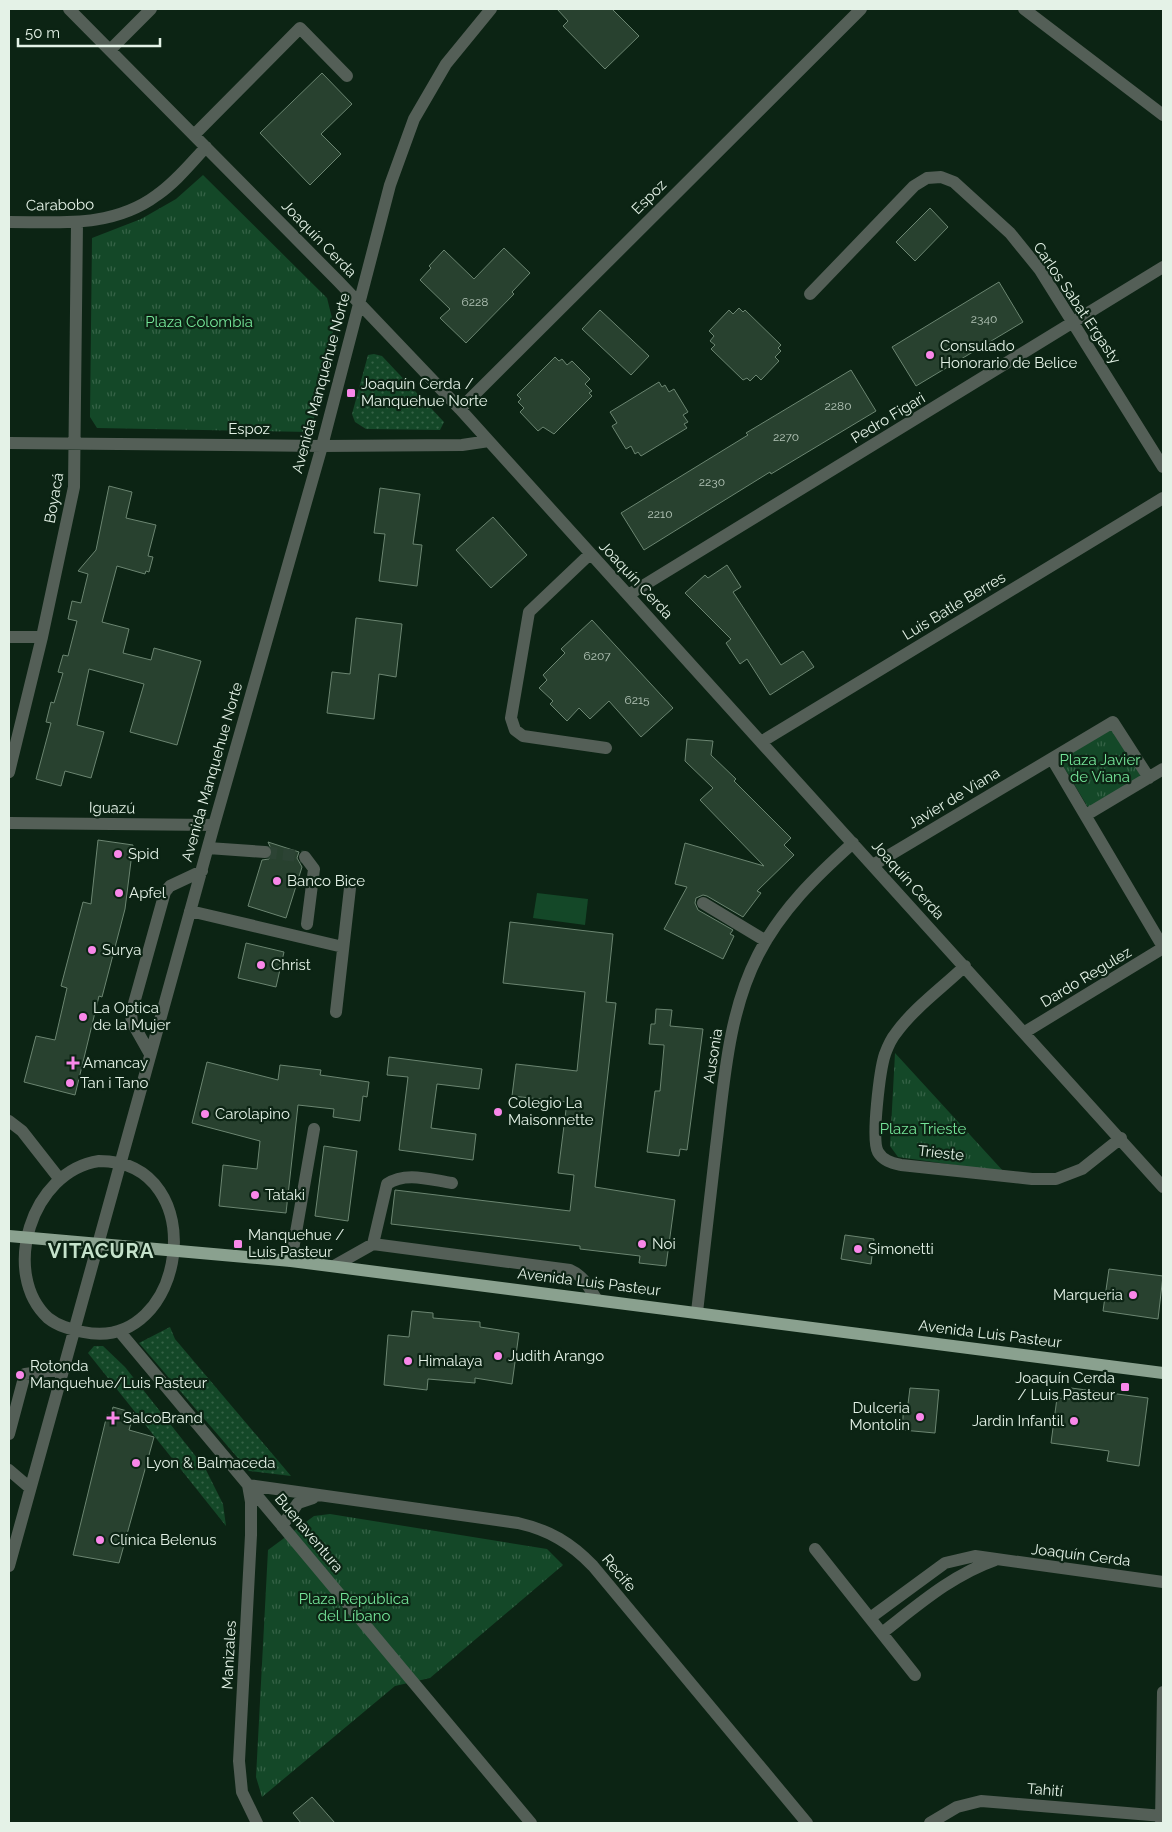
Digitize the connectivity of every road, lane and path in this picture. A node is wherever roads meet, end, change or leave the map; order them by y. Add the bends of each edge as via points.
1 (69, 9) edge
2 (151, 9) edge
3 (491, 9) edge
4 (861, 9) edge
5 (1024, 9) edge
6 (110, 50) junction
7 (347, 76) dead end
8 (1163, 115) edge
9 (194, 135) junction
10 (206, 147) junction
11 (9, 222) edge
12 (77, 222) junction
13 (1163, 267) edge
14 (810, 294) dead end
15 (359, 303) junction
16 (1074, 324) junction
17 (460, 409) junction
18 (489, 441) junction
19 (9, 443) edge
20 (76, 444) junction
21 (322, 446) junction
22 (1163, 467) edge
23 (1163, 498) edge
24 (590, 554) junction
25 (628, 595) junction
26 (9, 637) edge
27 (42, 637) junction
28 (761, 742) junction
29 (606, 748) dead end
30 (1052, 759) junction
31 (1163, 770) edge
32 (9, 772) edge
33 (1149, 778) junction
34 (1086, 815) junction
35 (9, 823) edge
36 (214, 825) junction
37 (853, 843) junction
38 (208, 848) junction
39 (265, 852) tunnel mouth
40 (305, 856) dead end
41 (873, 864) junction
42 (202, 871) junction
43 (350, 888) dead end
44 (703, 903) dead end
45 (190, 911) junction
46 (307, 924) dead end
47 (766, 941) junction
48 (343, 947) junction
49 (1163, 948) edge
50 (965, 966) junction
51 (336, 1012) dead end
52 (1025, 1032) junction
53 (150, 1054) junction
54 (9, 1121) edge
55 (314, 1129) dead end
56 (1121, 1138) junction
57 (120, 1162) junction
58 (1159, 1173) edge
59 (58, 1177) junction
60 (452, 1183) dead end
61 (1163, 1187) edge
62 (9, 1236) edge
63 (22, 1237) junction
64 (98, 1243) junction
65 (373, 1244) junction
66 (172, 1249) junction
67 (291, 1261) junction
68 (334, 1266) junction
69 (597, 1300) junction
70 (697, 1312) junction
71 (74, 1330) junction
72 (120, 1332) junction
73 (63, 1369) junction
74 (1163, 1373) edge
75 (9, 1434) edge
76 (9, 1470) edge
77 (248, 1485) junction
78 (30, 1488) junction
79 (318, 1496) junction
80 (282, 1526) junction
81 (815, 1549) dead end
82 (996, 1560) junction
83 (9, 1566) edge
84 (1163, 1582) edge
85 (870, 1618) junction
86 (882, 1633) junction
87 (916, 1675) dead end
88 (1163, 1692) edge
89 (1162, 1819) edge
90 (257, 1823) edge
91 (531, 1823) edge
92 (807, 1823) edge
93 (930, 1823) edge

1 - 6 street, Joaquín Cerda
2 - 6 street
3 - 15 street, Avenida Manquehue Norte via 446,64 414,118 390,185
4 - 17 street, Espoz
5 - 8 street
6 - 9 street, Joaquín Cerda
7 - 9 street via 300,28
9 - 10 street, Joaquín Cerda
10 - 12 street, Carabobo via 168,187 143,205 112,218
10 - 15 street, Joaquín Cerda
11 - 12 street, Carabobo
12 - 20 street, Boyacá
13 - 16 street, Pedro Figari
14 - 16 street, Carlos Sabat Ergasty via 914,186 927,178 941,177 954,182 1010,233 1040,270
15 - 17 street, Joaquín Cerda
15 - 21 street, Avenida Manquehue Norte
16 - 22 street, Carlos Sabat Ergasty
16 - 25 street, Pedro Figari
17 - 18 street, Joaquín Cerda
18 - 21 street, Espoz via 462,445
18 - 24 street, Joaquín Cerda
19 - 20 street, Espoz
20 - 21 street, Espoz
20 - 27 street, Boyacá via 74,487
21 - 36 street, Avenida Manquehue Norte
23 - 28 street, Luis Batle Berres
24 - 25 street, Joaquín Cerda
24 - 29 street via 529,612 511,718 515,730 523,736
25 - 28 street, Joaquín Cerda
26 - 27 street
27 - 32 street, Boyacá
28 - 37 street, Joaquín Cerda
30 - 33 street, Javier de Viana via 1113,722
30 - 34 street
30 - 41 street, Javier de Viana
31 - 33 street
33 - 34 street
34 - 49 street
35 - 36 street, Iguazú
36 - 38 street, Avenida Manquehue Norte
37 - 41 street, Joaquín Cerda
37 - 47 street, Ausonia via 800,894
38 - 39 street
38 - 42 street, Avenida Manquehue Norte
40 - 46 street via 314,869
41 - 50 street, Joaquín Cerda
42 - 45 street, Avenida Manquehue Norte
42 - 53 street via 170,886 165,892 130,1014
43 - 48 street
44 - 47 street
45 - 48 street
45 - 53 street, Avenida Manquehue Norte
47 - 70 street, Ausonia via 747,981 735,1022 720,1115
48 - 51 street
49 - 52 street, Dardo Regulez
50 - 52 street, Joaquín Cerda
50 - 56 street, Trieste via 904,1024 890,1042 882,1064 876,1139 879,1154 901,1165 1044,1180 1068,1176 1082,1169
52 - 56 street, Joaquín Cerda
53 - 57 street, Avenida Manquehue Norte
54 - 59 street via 22,1131
55 - 67 street
56 - 58 street, Joaquín Cerda
57 - 59 street via 88,1162
57 - 64 street, Avenida Manquehue Norte
57 - 66 street via 149,1178 164,1196 173,1226
58 - 61 street, Joaquín Cerda
59 - 63 street via 35,1207
60 - 65 street via 408,1177 395,1178 386,1184
62 - 63 main road, Avenida Luis Pasteur
63 - 64 main road, Avenida Luis Pasteur
63 - 71 street via 20,1269 26,1292 39,1311
64 - 66 main road, Avenida Luis Pasteur
64 - 71 street, Avenida Manquehue Norte
65 - 68 street
65 - 69 street via 570,1270 584,1279
66 - 67 main road, Avenida Luis Pasteur
66 - 72 street via 167,1279 158,1299 142,1318
67 - 68 main road, Avenida Luis Pasteur
68 - 69 main road, Avenida Luis Pasteur
69 - 70 main road, Avenida Luis Pasteur
70 - 74 main road, Avenida Luis Pasteur
71 - 72 street via 94,1334
71 - 73 street, Avenida Manquehue Norte
72 - 77 street, Buenaventura
73 - 75 street via 26,1374
73 - 78 street, Avenida Manquehue Norte
76 - 78 street
77 - 79 street, Recife
77 - 80 street, Buenaventura
77 - 90 street, Manizales via 251,1535 239,1761 242,1792
78 - 83 street, Avenida Manquehue Norte
79 - 80 street via 298,1503
79 - 92 street, Recife via 518,1523 544,1530 563,1540 592,1566
80 - 91 street, Buenaventura
81 - 85 street
82 - 84 street, Joaquín Cerda
82 - 85 street, Joaquín Cerda via 975,1556 945,1563
82 - 86 street, Joaquín Cerda via 971,1570 934,1592
85 - 86 street
86 - 87 street
88 - 89 street
89 - 93 street, Tahití via 981,1801 957,1806

